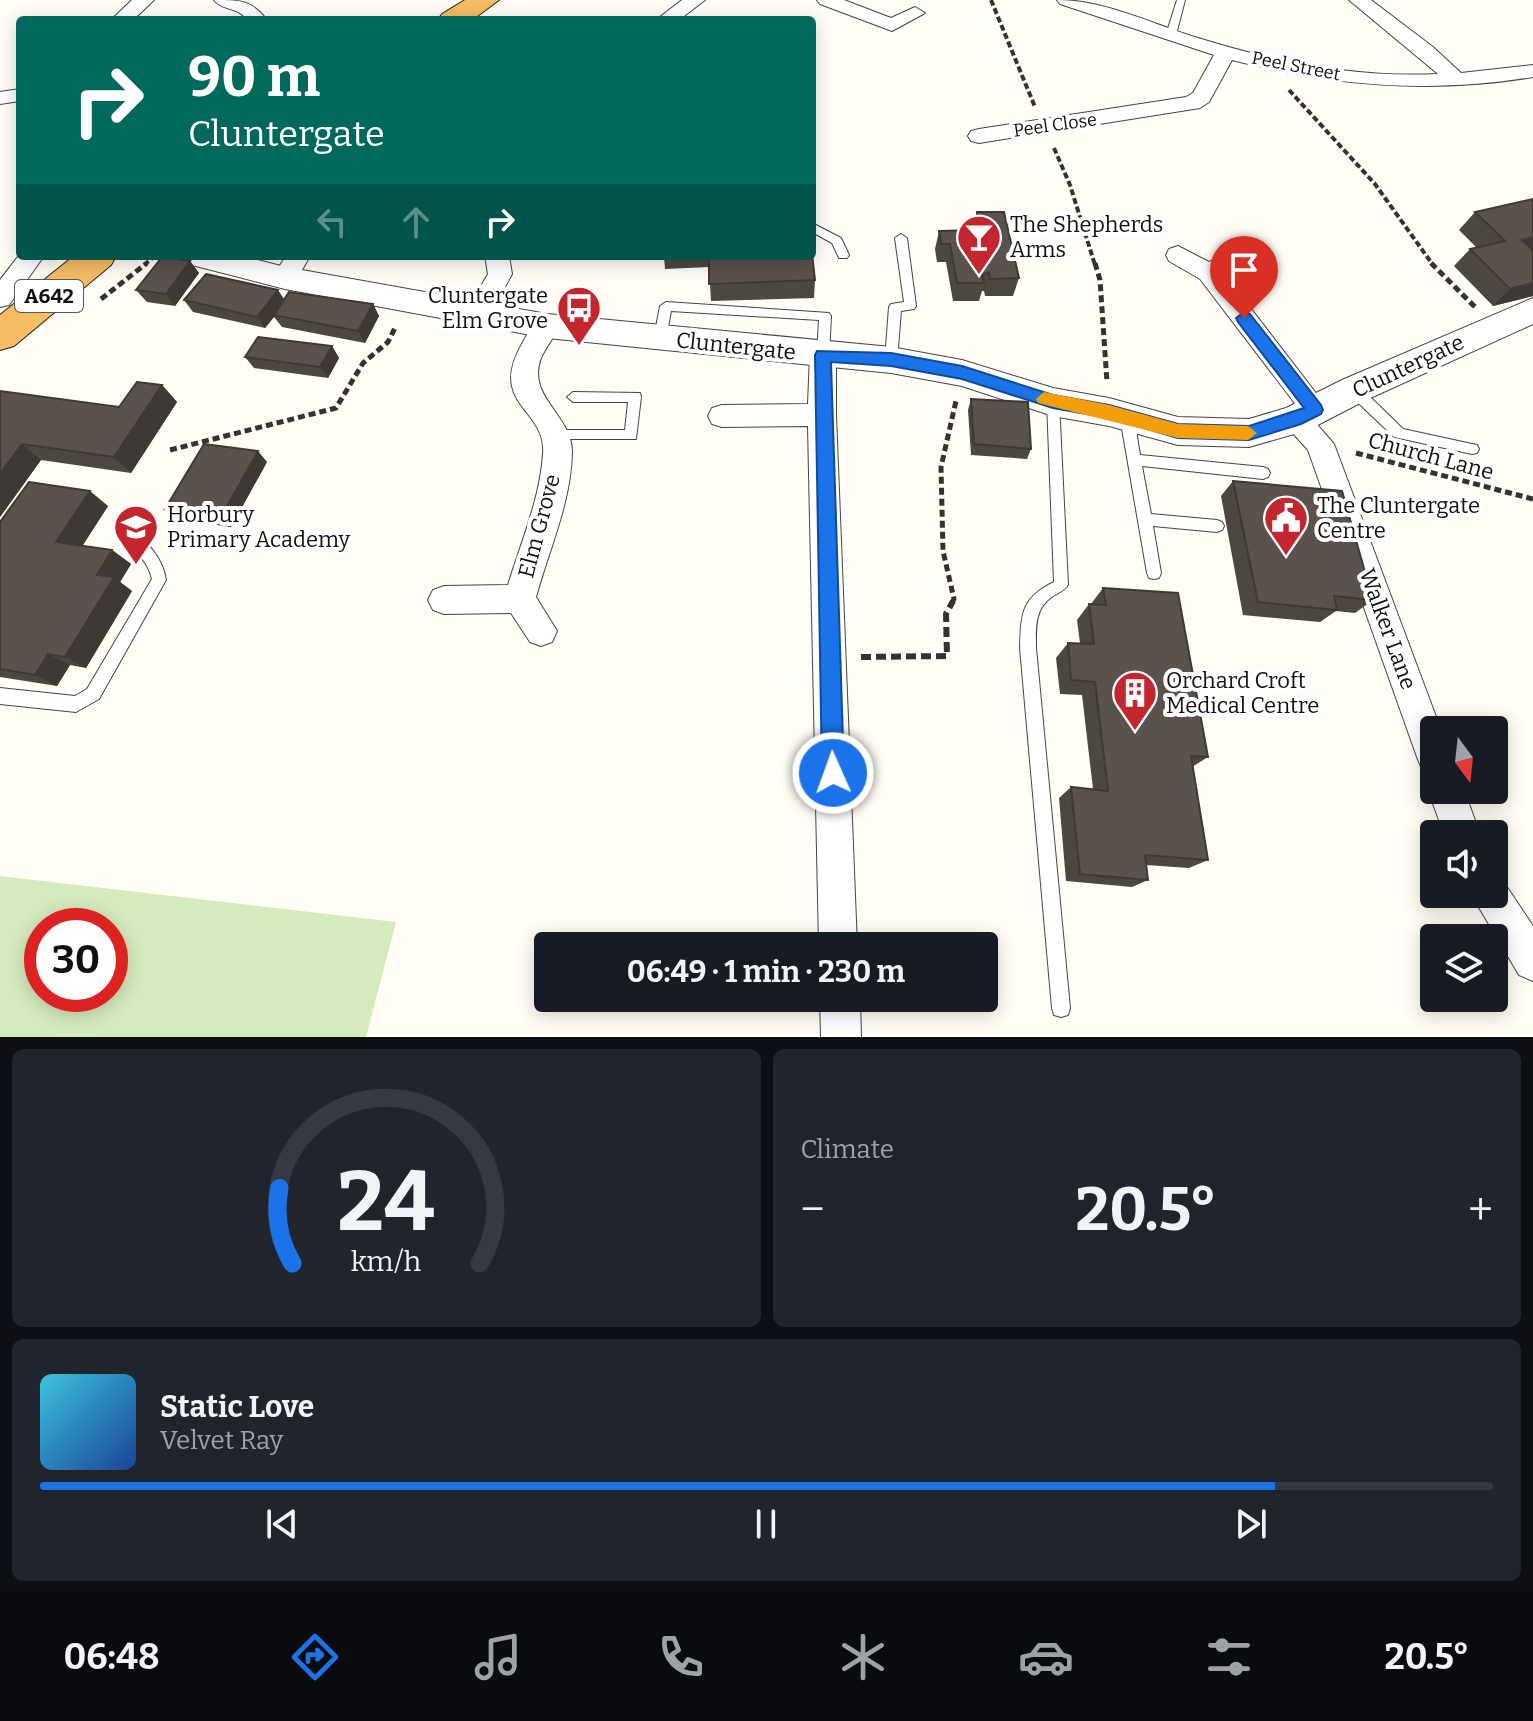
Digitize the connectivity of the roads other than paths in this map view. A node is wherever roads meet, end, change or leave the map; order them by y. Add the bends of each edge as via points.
1 (144, 0) edge
2 (224, 0) edge
3 (485, 0) edge
4 (695, 0) edge
5 (827, 0) edge
6 (1067, 0) edge
7 (1181, 0) edge
8 (1359, 0) edge
9 (915, 13) dead end
10 (126, 16) edge
11 (254, 16) edge
12 (459, 16) edge
13 (672, 16) edge
14 (1171, 35) junction
15 (1227, 51) junction
16 (1532, 73) edge
17 (1454, 78) junction
18 (1116, 95) dead end
19 (1131, 114) junction
20 (979, 136) dead end
21 (816, 229) edge
22 (901, 238) dead end
23 (843, 255) dead end
24 (1178, 255) dead end
25 (1263, 259) dead end
26 (29, 260) edge
27 (93, 260) edge
28 (232, 260) edge
29 (498, 260) edge
30 (291, 267) edge
31 (1209, 273) junction
32 (0, 298) edge
33 (1533, 310) edge
34 (479, 312) junction
35 (547, 326) junction
36 (0, 336) edge
37 (823, 355) junction
38 (891, 360) junction
39 (1354, 390) junction
40 (573, 397) dead end
41 (1053, 402) junction
42 (822, 415) junction
43 (1305, 415) junction
44 (722, 416) dead end
45 (1127, 417) junction
46 (554, 435) junction
47 (1472, 449) dead end
48 (1135, 460) junction
49 (1263, 473) dead end
50 (1145, 519) junction
51 (1217, 526) dead end
52 (125, 534) dead end
53 (1154, 573) dead end
54 (519, 599) junction
55 (444, 600) dead end
56 (541, 631) dead end
57 (0, 696) edge
58 (1420, 719) edge
59 (1499, 908) edge
60 (838, 932) edge
61 (1533, 961) edge
62 (1061, 1008) dead end
63 (840, 1012) edge
64 (841, 1037) edge

1 - 10 street
2 - 11 street via 249,8
3 - 12 highway
4 - 13 street
5 - 9 street via 892,25
6 - 14 street, Peel Street
7 - 14 lane
8 - 17 street
14 - 15 street, Peel Street
15 - 17 street, Peel Street via 1327,75
15 - 19 street, Peel Close via 1201,97 1192,103
16 - 17 street, Peel Street
18 - 19 street, Peel Close
19 - 20 street, Peel Close
21 - 23 lane via 837,241
22 - 38 lane via 910,306 895,307
24 - 31 street
25 - 31 street via 1229,262
26 - 32 street
27 - 36 highway, A642
28 - 30 street, Cluntergate
29 - 34 street via 500,274
30 - 34 street, Cluntergate via 410,301
31 - 43 street, Walker Lane
33 - 39 street, Cluntergate
34 - 35 street, Cluntergate
35 - 37 street, Cluntergate
35 - 46 street via 526,362 523,386
37 - 38 street, Cluntergate
37 - 42 street
38 - 41 street, Cluntergate via 962,373
39 - 43 street, Cluntergate
39 - 47 lane via 1399,433
40 - 46 lane via 635,397 631,435
41 - 45 street, Cluntergate
41 - 62 lane via 1061,585 1039,595 1030,608 1028,648
42 - 44 street
42 - 60 street
43 - 45 street, Cluntergate via 1249,433 1178,431
43 - 58 street, Walker Lane
45 - 48 lane
46 - 54 street, Elm Grove via 554,483
48 - 49 lane
48 - 50 lane
50 - 51 lane
50 - 53 lane
52 - 57 lane via 160,572 159,580 93,694 76,704
54 - 55 street, Elm Grove
54 - 56 street, Elm Grove
59 - 61 street
63 - 64 street

